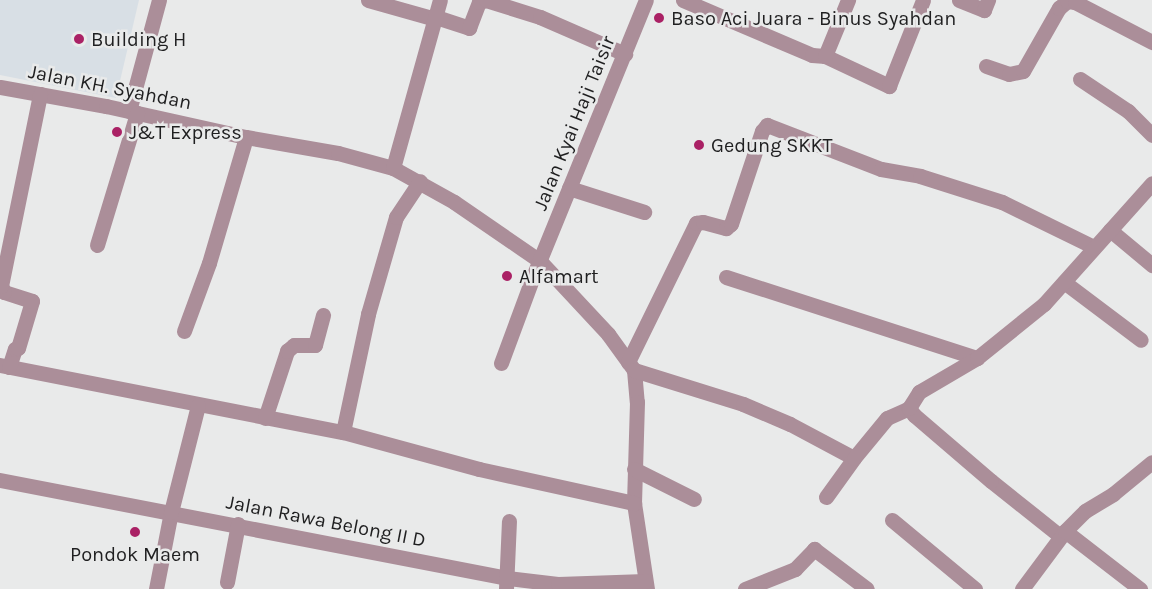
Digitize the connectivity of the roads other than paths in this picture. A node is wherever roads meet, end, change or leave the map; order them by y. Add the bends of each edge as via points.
1 (159, 0) edge
2 (368, 0) edge
3 (440, 0) edge
4 (646, 0) edge
5 (683, 0) edge
6 (848, 0) edge
7 (923, 0) edge
8 (959, 0) edge
9 (988, 0) edge
10 (435, 18) junction
11 (1152, 42) edge
12 (625, 54) junction
13 (825, 56) junction
14 (986, 66) dead end
15 (1080, 79) dead end
16 (0, 87) edge
17 (40, 94) junction
18 (133, 112) junction
19 (1152, 135) edge
20 (246, 137) junction
21 (393, 168) junction
22 (420, 181) junction
23 (1152, 183) edge
24 (569, 188) junction
25 (644, 212) dead end
26 (1110, 230) junction
27 (97, 245) dead end
28 (1094, 248) junction
29 (4, 257) edge
30 (540, 261) junction
31 (1152, 266) edge
32 (726, 277) dead end
33 (1064, 282) junction
34 (323, 315) dead end
35 (184, 331) dead end
36 (1141, 340) dead end
37 (977, 358) junction
38 (501, 363) dead end
39 (4, 366) edge
40 (631, 366) junction
41 (198, 405) junction
42 (909, 408) junction
43 (265, 418) junction
44 (343, 432) junction
45 (854, 458) junction
46 (1151, 464) edge
47 (634, 469) junction
48 (0, 480) edge
49 (826, 497) dead end
50 (694, 499) dead end
51 (634, 502) junction
52 (171, 512) junction
53 (891, 520) dead end
54 (509, 521) dead end
55 (238, 524) junction
56 (1063, 534) junction
57 (227, 582) dead end
58 (507, 584) edge
59 (646, 585) edge
60 (156, 589) edge
61 (745, 589) edge
62 (867, 589) edge
63 (975, 589) edge
64 (1022, 589) edge
65 (1140, 589) edge

1 - 18 street
2 - 10 street
3 - 10 street
4 - 12 street, Jalan Kyai Haji Taisir
5 - 13 street via 812,55
6 - 13 street
7 - 13 street via 889,86
8 - 9 street via 984,10
10 - 12 street via 468,28 479,2 486,0 540,17
10 - 21 street
11 - 14 street via 1067,1 1059,8 1023,71 1009,74
12 - 24 street, Jalan Kyai Haji Taisir
15 - 19 street via 1128,111
16 - 17 street, Jalan KH. Syahdan
17 - 18 street, Jalan KH. Syahdan
17 - 29 street
18 - 20 street, Jalan KH. Syahdan
18 - 27 street
20 - 21 street, Jalan KH. Syahdan via 339,153
20 - 35 street via 209,263
21 - 22 street, Jalan KH. Syahdan
22 - 30 street, Jalan KH. Syahdan
22 - 44 street via 396,217 368,314
23 - 26 street
24 - 25 street
24 - 30 street, Jalan Kyai Haji Taisir
26 - 28 street
26 - 31 street
28 - 33 street
28 - 40 street via 1002,202 920,176 881,169 767,125 731,224 726,228 696,223
29 - 39 street via 4,292 32,301 18,348
30 - 38 street, Jalan Kyai Haji Taisir
30 - 40 street, Jalan KH. Syahdan via 608,334
32 - 37 street
33 - 36 street
33 - 37 street via 1034,313
34 - 43 street via 315,345 294,345 287,351
37 - 42 street via 919,392
39 - 41 street
40 - 45 street via 742,404
40 - 47 street via 637,384
41 - 43 street
41 - 52 street
42 - 45 street via 887,418
42 - 56 street via 991,481
43 - 44 street
44 - 51 street via 479,469
45 - 49 street
46 - 56 street via 1085,511
47 - 50 street
47 - 51 street
48 - 52 street, Jalan Rawa Belong II D
51 - 59 street
52 - 55 street, Jalan Rawa Belong II D
52 - 60 street
53 - 63 street
54 - 58 street
55 - 57 street
55 - 58 street, Jalan Rawa Belong II D
56 - 64 street
56 - 65 street
58 - 59 street, Jalan Rawa Belong II D
61 - 62 street via 795,569 814,549

